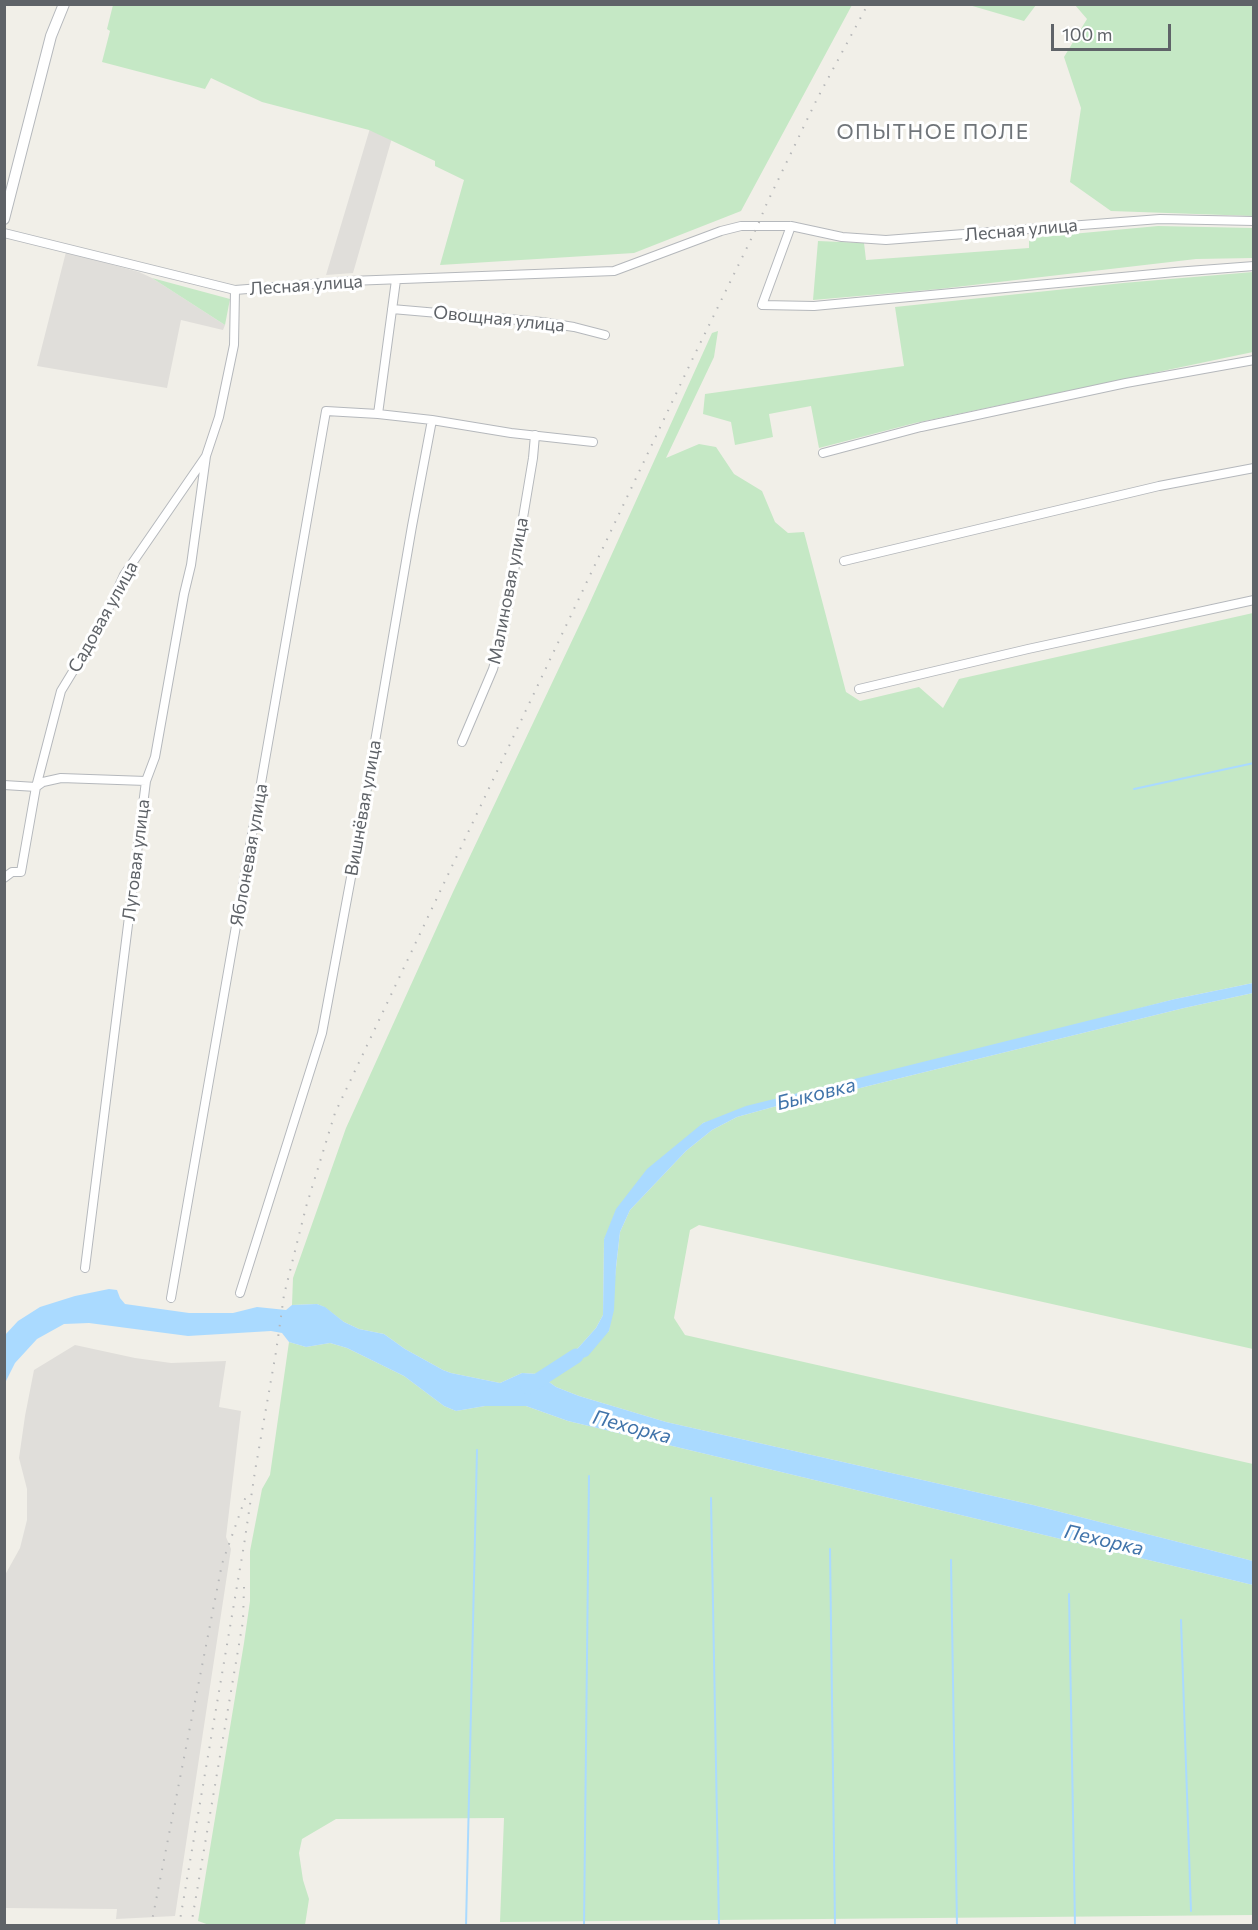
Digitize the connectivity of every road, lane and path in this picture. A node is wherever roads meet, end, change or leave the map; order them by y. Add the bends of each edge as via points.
1 (64, 4) edge
2 (4, 219) edge
3 (1254, 221) edge
4 (791, 226) junction
5 (4, 233) edge
6 (1254, 266) edge
7 (396, 280) junction
8 (235, 290) junction
9 (392, 309) junction
10 (605, 335) dead end
11 (1254, 360) edge
12 (378, 414) junction
13 (432, 420) junction
14 (535, 435) junction
15 (593, 442) dead end
16 (823, 453) dead end
17 (206, 456) junction
18 (1254, 468) edge
19 (844, 561) dead end
20 (1254, 600) edge
21 (859, 689) dead end
22 (462, 742) dead end
23 (146, 781) junction
24 (4, 785) edge
25 (36, 787) junction
26 (4, 878) edge
27 (85, 1268) dead end
28 (240, 1293) dead end
29 (171, 1298) dead end

1 - 2 street via 49,41
3 - 4 street, Лесная улица via 1160,219 886,240 842,237
4 - 6 street via 762,305 814,306
4 - 7 street, Лесная улица via 741,226 721,231 614,271
5 - 8 street, Лесная улица
7 - 8 street, Лесная улица
7 - 9 street
8 - 17 street, Садовая улица via 234,345 219,417
9 - 10 street, Овощная улица via 542,322
9 - 12 street
11 - 16 street via 1126,383
12 - 13 street
12 - 29 street, Яблоневая улица via 326,411
13 - 14 street
13 - 28 street, Вишнёвая улица via 322,1033
14 - 15 street
14 - 22 street, Малиновая улица via 505,625 493,669
17 - 23 street, Луговая улица via 191,565 155,757
17 - 25 street, Садовая улица via 124,575 100,627 62,691
18 - 19 street via 1159,486
20 - 21 street
23 - 25 street via 61,778
23 - 27 street, Луговая улица
24 - 25 street
25 - 26 street, Садовая улица via 21,872

